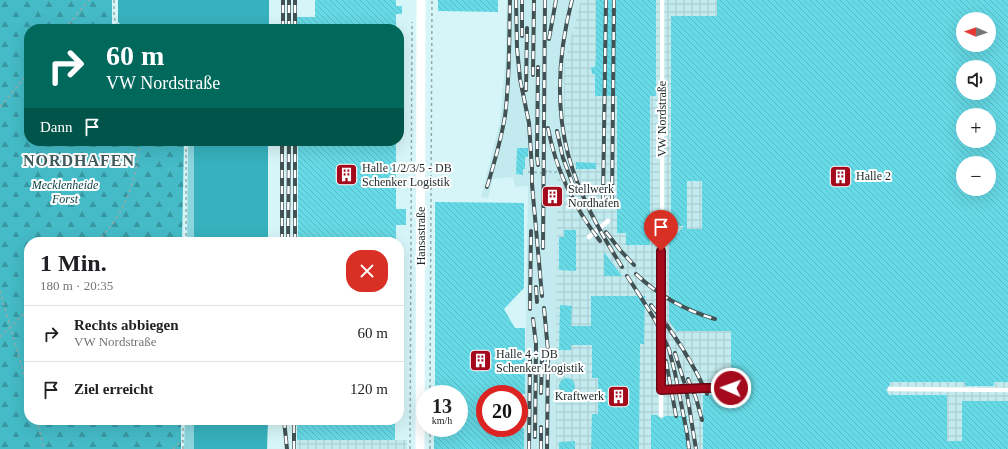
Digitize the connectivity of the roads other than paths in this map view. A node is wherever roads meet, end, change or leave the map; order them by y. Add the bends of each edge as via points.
1 (421, 0) edge
2 (662, 0) edge
3 (608, 221) dead end
4 (589, 237) dead end
5 (662, 237) dead end
6 (661, 251) dead end
7 (731, 388) dead end
8 (890, 389) dead end
9 (661, 390) junction
10 (1008, 390) edge
11 (661, 416) dead end
12 (420, 449) edge

1 - 12 street, Hansastraße
2 - 5 lane, VW Nordstraße
3 - 4 lane
6 - 9 lane
7 - 9 lane
8 - 10 lane
9 - 11 lane

